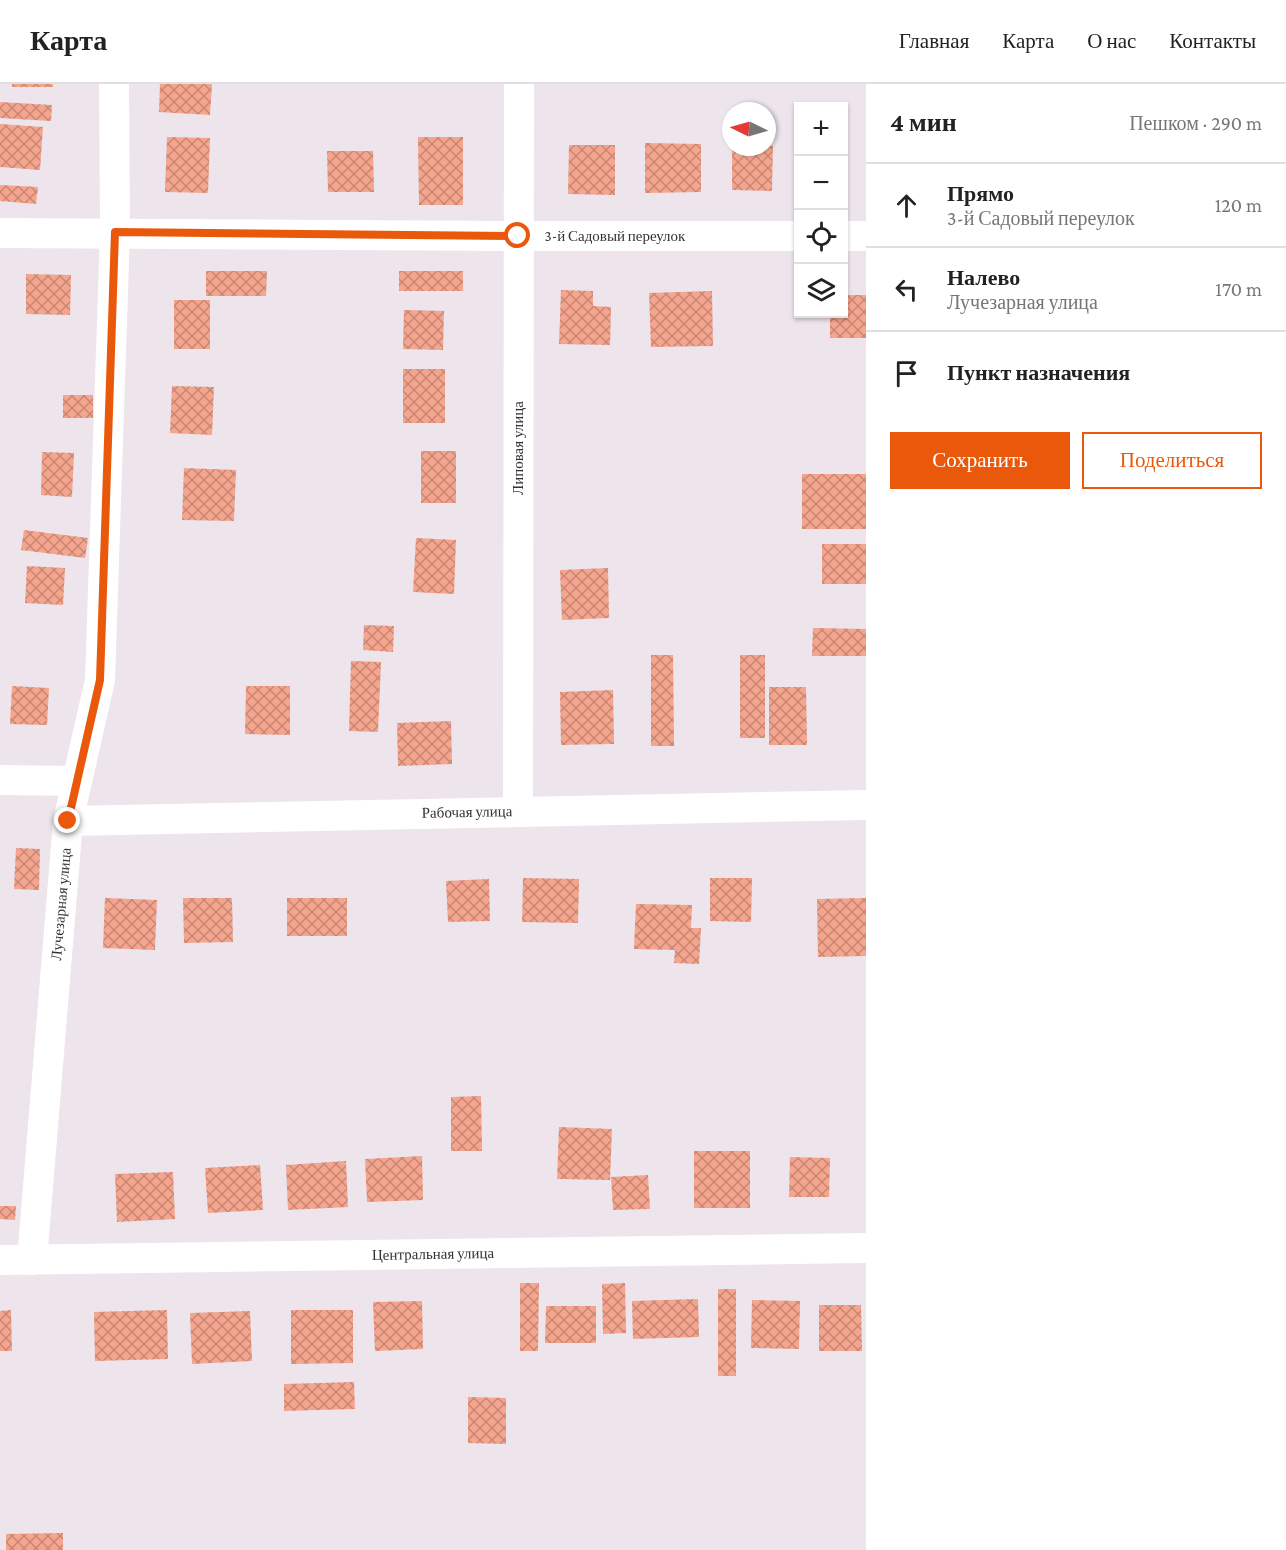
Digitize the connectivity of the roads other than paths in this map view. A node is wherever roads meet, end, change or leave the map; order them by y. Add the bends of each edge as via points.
1 (114, 84) edge
2 (519, 84) edge
3 (115, 232) junction
4 (0, 233) edge
5 (518, 236) junction
6 (794, 236) edge
7 (848, 236) edge
8 (866, 236) edge
9 (0, 780) edge
10 (77, 781) junction
11 (866, 805) edge
12 (518, 811) junction
13 (68, 821) junction
14 (866, 1248) edge
15 (0, 1260) edge
16 (32, 1260) junction

1 - 3 street, Лучезарная улица
2 - 5 street, Липовая улица
3 - 4 street, 3-й Садовый переулок
3 - 5 street, 3-й Садовый переулок
3 - 10 street, Лучезарная улица via 100,680
5 - 6 street, 3-й Садовый переулок
5 - 12 street, Липовая улица
7 - 8 street
9 - 10 street
10 - 13 street, Лучезарная улица
11 - 12 street, Рабочая улица
12 - 13 street, Рабочая улица
13 - 16 street, Лучезарная улица
14 - 16 street, Центральная улица
15 - 16 street, Центральная улица

